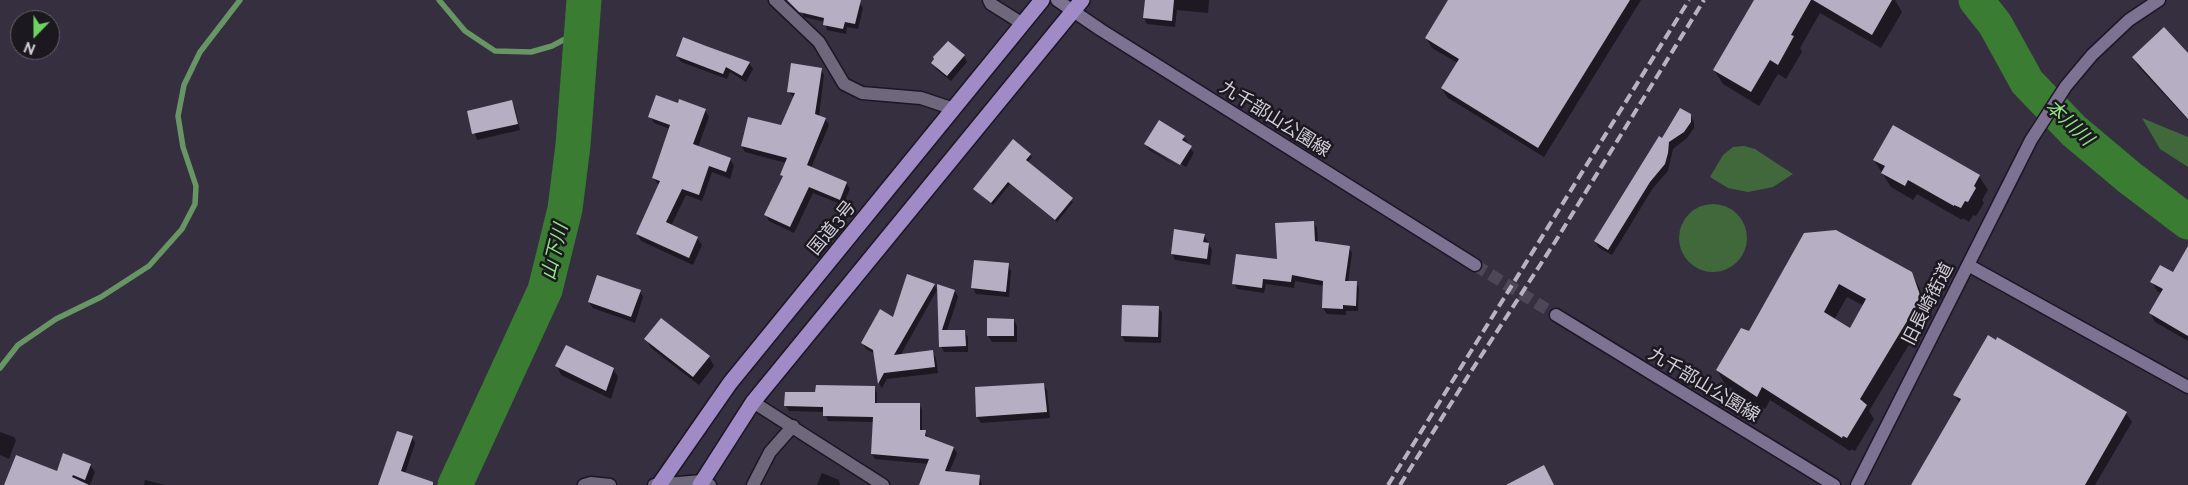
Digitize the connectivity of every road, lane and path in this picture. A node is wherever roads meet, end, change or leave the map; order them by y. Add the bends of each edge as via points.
1 (775, 0) edge
2 (988, 0) edge
3 (1042, 0) edge
4 (1057, 0) edge
5 (2159, 0) edge
6 (1077, 6) edge
7 (1023, 24) junction
8 (954, 109) junction
9 (1475, 265) tunnel mouth
10 (1968, 265) junction
11 (1556, 315) tunnel mouth
12 (2188, 387) edge
13 (753, 402) junction
14 (793, 426) junction
15 (704, 484) edge
16 (584, 485) edge
17 (610, 485) edge
18 (654, 485) edge
19 (659, 485) edge
20 (754, 485) edge
21 (883, 485) edge
22 (1834, 485) edge
23 (1857, 485) edge

1 - 8 street via 819,42 844,84 862,93 921,98
2 - 7 street
3 - 7 highway, 国道3号
4 - 6 street, 九千部山公園線
5 - 10 street, 旧長崎街道 via 2123,26 2092,55 2066,86 2031,140
6 - 9 street, 九千部山公園線
6 - 13 highway
7 - 8 highway, 国道3号
8 - 19 highway, 国道3号 via 730,383
10 - 12 street
10 - 23 street, 旧長崎街道
11 - 22 street, 九千部山公園線
13 - 14 street
13 - 15 highway
14 - 20 street via 770,452
14 - 21 street
15 - 19 street
16 - 17 street
18 - 19 street

